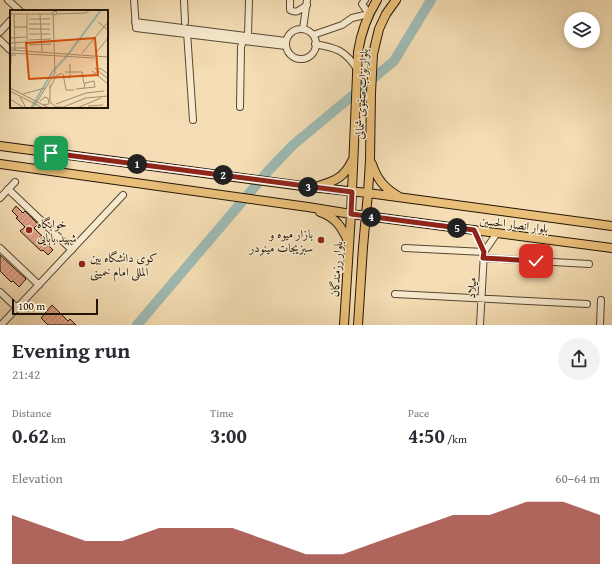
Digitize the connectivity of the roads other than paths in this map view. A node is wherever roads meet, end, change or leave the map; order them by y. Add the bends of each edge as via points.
1 (8, 0) edge
2 (134, 0) edge
3 (184, 0) edge
4 (249, 0) edge
5 (290, 0) edge
6 (365, 0) edge
7 (377, 0) edge
8 (396, 0) edge
9 (307, 3) edge
10 (19, 10) edge
11 (369, 14) junction
12 (10, 21) edge
13 (187, 28) junction
14 (303, 29) junction
15 (0, 32) edge
16 (248, 35) junction
17 (313, 35) junction
18 (0, 40) edge
19 (243, 41) junction
20 (286, 43) junction
21 (316, 44) junction
22 (10, 50) edge
23 (357, 69) junction
24 (240, 107) dead end
25 (193, 120) dead end
26 (0, 146) edge
27 (353, 158) junction
28 (370, 160) junction
29 (0, 164) edge
30 (15, 182) dead end
31 (314, 187) junction
32 (8, 189) junction
33 (352, 192) junction
34 (368, 193) junction
35 (123, 195) dead end
36 (0, 198) edge
37 (408, 199) junction
38 (308, 207) junction
39 (351, 214) junction
40 (366, 216) junction
41 (612, 226) edge
42 (474, 230) junction
43 (497, 233) junction
44 (349, 245) junction
45 (0, 248) edge
46 (406, 248) dead end
47 (612, 248) edge
48 (72, 250) junction
49 (484, 255) junction
50 (589, 264) dead end
51 (39, 285) junction
52 (0, 292) edge
53 (395, 294) dead end
54 (481, 298) junction
55 (601, 300) dead end
56 (587, 304) dead end
57 (17, 308) junction
58 (1, 325) edge
59 (344, 325) edge
60 (358, 325) edge
61 (480, 325) edge
62 (600, 325) edge

1 - 10 street
2 - 13 street via 135,25
3 - 13 street
4 - 16 street
5 - 9 street via 290,10 294,12
6 - 11 street via 362,4
7 - 11 main road, بلوار نواب صفوی شمالی
8 - 28 main road, بلوار نواب صفوی شمالی via 379,29 373,54
9 - 14 street
11 - 17 street via 352,18 342,25
11 - 23 main road, بلوار نواب صفوی شمالی via 360,38
12 - 15 street
13 - 16 street
13 - 19 street
13 - 25 street
14 - 17 street
14 - 20 street via 291,32
16 - 19 street
16 - 20 street
17 - 21 street
18 - 22 street
19 - 20 street
19 - 24 street
20 - 21 street via 287,51 300,58 309,56
21 - 23 street via 342,52 351,59
23 - 27 main road, بلوار نواب صفوی شمالی
26 - 31 main road, بلوار انصار الحسین
27 - 31 main road via 343,175 335,181
27 - 33 main road, بلوار نواب صفوی شمالی
28 - 34 main road, بلوار نواب صفوی شمالی
28 - 37 main road via 375,175 389,191
29 - 38 main road
30 - 32 street
31 - 33 main road, بلوار انصار الحسین
32 - 36 street
32 - 48 street
33 - 34 main road, بلوار انصار الحسین
33 - 39 main road, بلوار رزمندگان
34 - 37 main road, بلوار انصار الحسین
34 - 40 main road, بلوار رزمندگان
35 - 48 street
37 - 41 main road, بلوار انصار الحسین
38 - 39 main road, بلوار انصار الحسین
38 - 44 main road via 336,221
39 - 40 main road, بلوار انصار الحسین
39 - 44 main road, بلوار رزمندگان
40 - 42 main road, بلوار انصار الحسین
40 - 60 main road, بلوار رزمندگان
42 - 43 main road, بلوار انصار الحسین
42 - 49 street
43 - 47 main road, بلوار انصار الحسین
43 - 49 street
44 - 59 main road, بلوار رزمندگان
45 - 51 street
46 - 49 street
48 - 51 street
49 - 50 street
49 - 54 street, میلاد
51 - 57 street
52 - 57 street
53 - 54 street
54 - 56 street
54 - 61 street, میلاد
55 - 62 street
57 - 58 street

